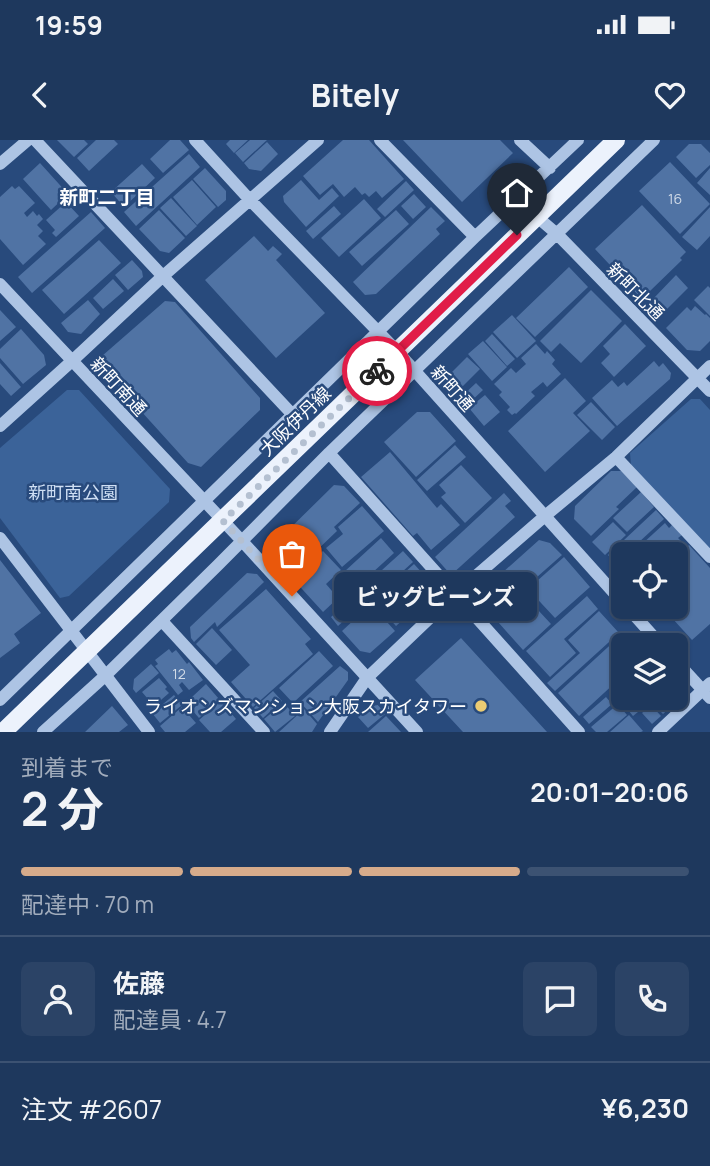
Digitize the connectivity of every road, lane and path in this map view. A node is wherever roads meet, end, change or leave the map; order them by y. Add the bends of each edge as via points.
1 (28, 140) edge
2 (35, 140) edge
3 (195, 140) edge
4 (318, 140) edge
5 (380, 140) edge
6 (520, 140) edge
7 (578, 140) edge
8 (616, 140) edge
9 (653, 140) edge
10 (0, 164) edge
11 (550, 168) junction
12 (249, 199) junction
13 (536, 216) junction
14 (557, 234) junction
15 (475, 237) junction
16 (162, 277) junction
17 (0, 284) edge
18 (378, 332) junction
19 (397, 351) junction
20 (72, 362) junction
21 (710, 366) edge
22 (414, 371) junction
23 (697, 378) junction
24 (710, 391) edge
25 (292, 414) junction
26 (0, 426) edge
27 (329, 453) junction
28 (616, 457) junction
29 (203, 501) junction
30 (218, 516) junction
31 (545, 516) junction
32 (0, 538) edge
33 (242, 541) junction
34 (710, 557) edge
35 (611, 590) edge
36 (455, 594) junction
37 (638, 619) edge
38 (162, 621) junction
39 (72, 631) junction
40 (650, 633) edge
41 (88, 652) junction
42 (688, 672) edge
43 (106, 675) junction
44 (367, 678) junction
45 (707, 690) edge
46 (0, 700) edge
47 (3, 732) edge
48 (43, 732) edge
49 (149, 732) edge
50 (264, 732) edge
51 (330, 732) edge
52 (417, 732) edge
53 (579, 732) edge
54 (658, 732) edge

1 - 10 street
2 - 16 street
3 - 12 street, 新町通
4 - 12 street
5 - 15 street
6 - 11 street
7 - 11 street
8 - 13 main road, 大阪伊丹線
9 - 14 street
11 - 15 street
12 - 16 street
12 - 18 street, 新町通
13 - 14 street, 新町北通
13 - 19 main road, 大阪伊丹線
14 - 22 street
14 - 23 street, 新町北通
15 - 18 street
16 - 20 street
16 - 25 street
17 - 20 street, 新町南通
18 - 19 street, 新町通
18 - 25 street
19 - 22 street, 新町通
19 - 30 main road, 大阪伊丹線
20 - 26 street
20 - 29 street, 新町南通
21 - 23 street
22 - 27 street
22 - 31 street, 新町通
23 - 24 street, 新町北通
23 - 28 street
25 - 29 street
27 - 33 street
27 - 36 street
28 - 31 street
28 - 34 street
29 - 30 street, 新町南通
29 - 39 street
30 - 33 street, 新町南通
30 - 41 main road, 大阪伊丹線
31 - 35 street, 新町通
31 - 36 street
32 - 39 street
33 - 38 street
33 - 44 street, 新町南通
36 - 44 street
36 - 53 street
37 - 40 street
38 - 43 street
38 - 50 street
39 - 41 street
39 - 46 street
41 - 43 street
41 - 47 main road, 大阪伊丹線
42 - 45 street
43 - 48 street
43 - 49 street
44 - 51 street
44 - 52 street, 新町南通
45 - 54 street

